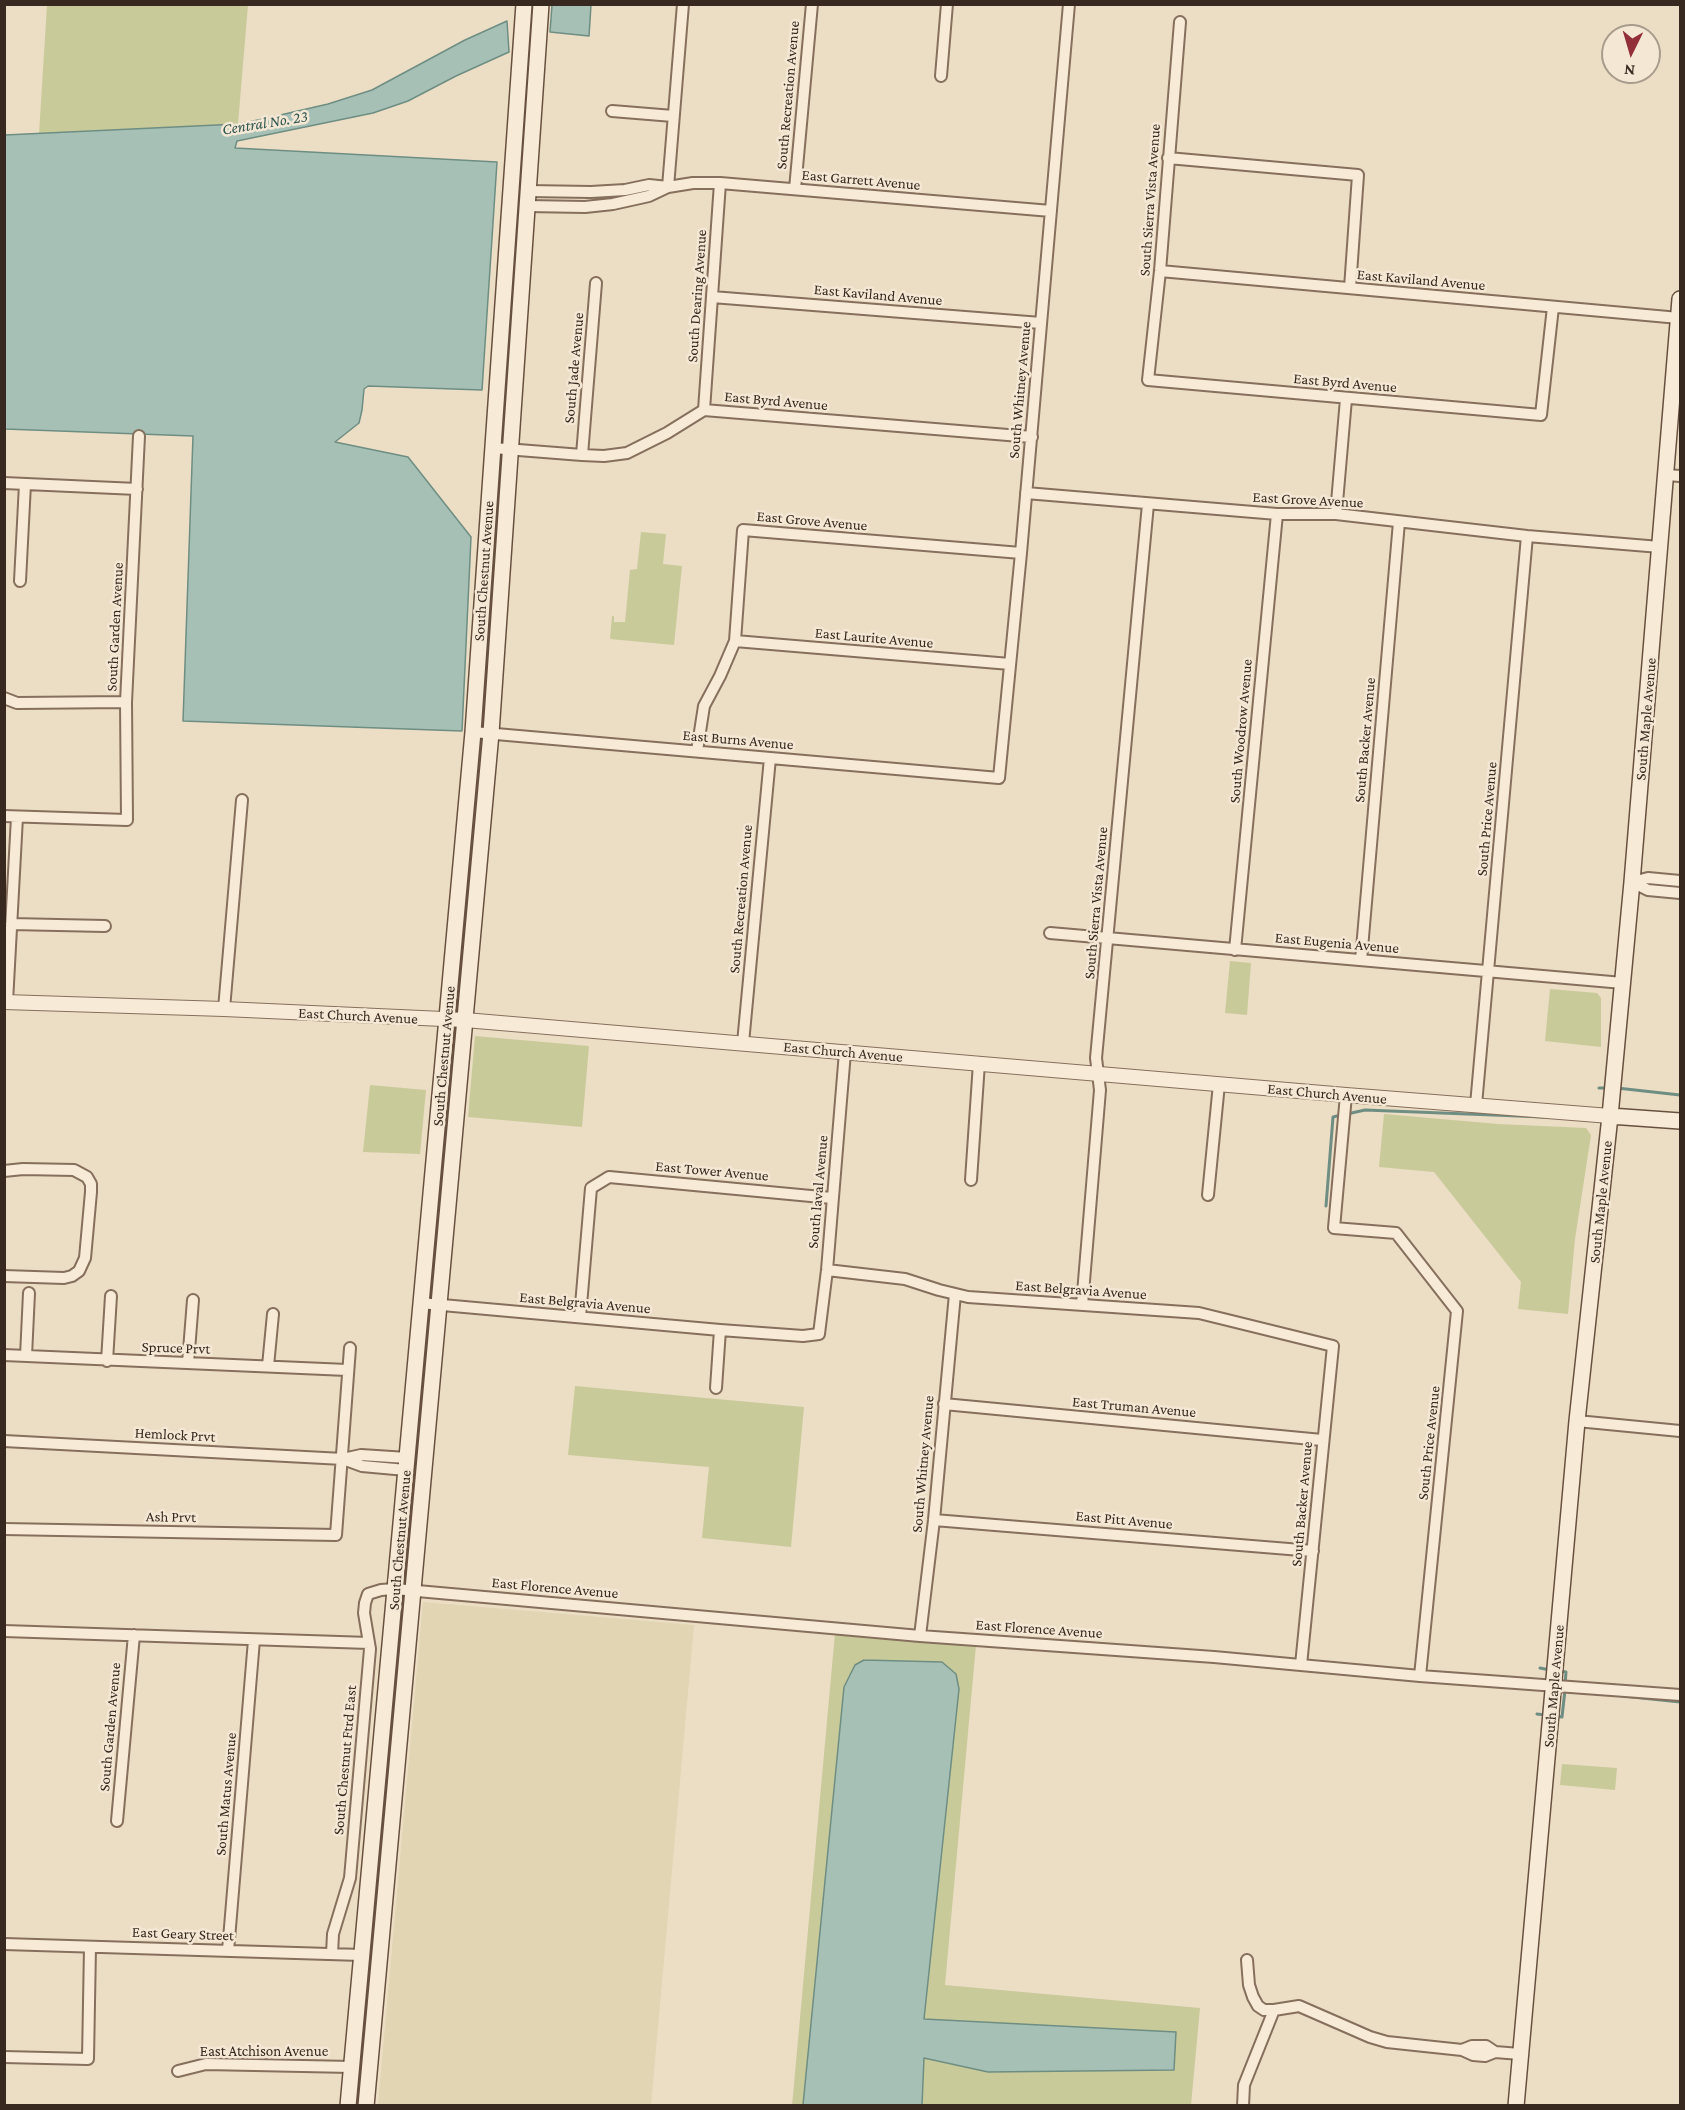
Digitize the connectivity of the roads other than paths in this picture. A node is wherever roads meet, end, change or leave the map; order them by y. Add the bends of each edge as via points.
1 (524, 4) edge
2 (541, 4) edge
3 (683, 4) edge
4 (812, 4) edge
5 (947, 4) edge
6 (1069, 4) edge
7 (1180, 22) dead end
8 (941, 76) dead end
9 (612, 111) dead end
10 (673, 116) junction
11 (1168, 158) junction
12 (720, 183) junction
13 (668, 187) junction
14 (795, 189) junction
15 (528, 199) junction
16 (1052, 211) junction
17 (1160, 271) junction
18 (596, 283) dead end
19 (1350, 288) junction
20 (712, 297) junction
21 (1680, 299) edge
22 (1553, 307) junction
23 (1679, 318) junction
24 (1041, 323) junction
25 (1148, 380) joint
26 (1346, 399) junction
27 (704, 410) junction
28 (140, 435) dead end
29 (1032, 437) junction
30 (493, 448) junction
31 (510, 449) junction
32 (582, 455) junction
33 (1674, 475) edge
34 (4, 483) edge
35 (25, 484) junction
36 (137, 489) junction
37 (1026, 493) junction
38 (1148, 504) junction
39 (1277, 514) junction
40 (1336, 514) junction
41 (1399, 522) junction
42 (1527, 536) junction
43 (1660, 547) junction
44 (1021, 553) junction
45 (20, 580) dead end
46 (735, 641) junction
47 (1010, 664) junction
48 (4, 698) edge
49 (126, 702) junction
50 (473, 732) junction
51 (491, 733) junction
52 (697, 751) junction
53 (770, 758) junction
54 (999, 778) joint
55 (242, 800) dead end
56 (4, 816) edge
57 (17, 817) junction
58 (1680, 881) edge
59 (1632, 882) junction
60 (1680, 893) edge
61 (11, 924) junction
62 (105, 926) dead end
63 (1050, 933) dead end
64 (1107, 938) junction
65 (1235, 950) junction
66 (1361, 960) junction
67 (1489, 971) junction
68 (1623, 983) junction
69 (6, 1002) edge
70 (224, 1009) junction
71 (448, 1020) junction
72 (465, 1020) junction
73 (743, 1043) junction
74 (845, 1052) junction
75 (979, 1063) junction
76 (1098, 1074) junction
77 (1220, 1084) junction
78 (1346, 1095) junction
79 (1476, 1106) junction
80 (1610, 1116) junction
81 (1680, 1120) edge
82 (4, 1171) edge
83 (971, 1180) dead end
84 (1208, 1195) dead end
85 (832, 1198) junction
86 (827, 1270) junction
87 (4, 1276) edge
88 (29, 1293) dead end
89 (955, 1294) junction
90 (111, 1296) dead end
91 (193, 1300) dead end
92 (420, 1303) junction
93 (439, 1305) junction
94 (1082, 1305) junction
95 (273, 1314) dead end
96 (580, 1317) junction
97 (720, 1330) junction
98 (819, 1334) joint
99 (1333, 1346) joint
100 (351, 1348) dead end
101 (4, 1356) edge
102 (26, 1356) junction
103 (107, 1361) junction
104 (188, 1364) junction
105 (268, 1366) junction
106 (348, 1370) junction
107 (716, 1388) dead end
108 (944, 1404) junction
109 (1577, 1421) junction
110 (1680, 1431) edge
111 (1322, 1440) junction
112 (4, 1442) edge
113 (343, 1459) junction
114 (407, 1464) junction
115 (934, 1520) junction
116 (4, 1529) edge
117 (1313, 1551) junction
118 (395, 1589) junction
119 (412, 1591) junction
120 (4, 1631) edge
121 (134, 1635) junction
122 (920, 1636) junction
123 (254, 1640) junction
124 (369, 1643) junction
125 (1301, 1665) junction
126 (1420, 1676) junction
127 (1680, 1682) edge
128 (1554, 1685) junction
129 (1680, 1695) edge
130 (117, 1821) dead end
131 (4, 1944) edge
132 (90, 1947) junction
133 (228, 1951) junction
134 (332, 1954) junction
135 (361, 1955) junction
136 (1247, 1960) dead end
137 (1274, 2010) junction
138 (1521, 2054) junction
139 (4, 2057) edge
140 (370, 2057) junction
141 (351, 2067) junction
142 (178, 2071) dead end
143 (348, 2106) edge
144 (366, 2106) edge
145 (1244, 2106) edge
146 (1516, 2106) edge

1 - 30 main road, South Chestnut Avenue
2 - 15 main road, South Chestnut Avenue
3 - 10 street
4 - 14 street, South Recreation Avenue
5 - 8 street
6 - 16 street, South Whitney Avenue
7 - 11 street, South Sierra Vista Avenue
9 - 10 street
10 - 13 street
11 - 17 street, South Sierra Vista Avenue
11 - 19 street via 1358,175
12 - 13 street, East Garrett Avenue
12 - 14 street, East Garrett Avenue
12 - 20 street, South Dearing Avenue
13 - 15 street, East Garrett Avenue via 649,196 585,207
14 - 16 street, East Garrett Avenue
15 - 31 main road, South Chestnut Avenue
16 - 24 street, South Whitney Avenue
17 - 19 street, East Kaviland Avenue
17 - 25 street, South Sierra Vista Avenue
18 - 32 street, South Jade Avenue
19 - 22 street, East Kaviland Avenue
20 - 24 street, East Kaviland Avenue
20 - 27 street, South Dearing Avenue
21 - 23 main road, South Maple Avenue
22 - 23 street, East Kaviland Avenue
22 - 26 street, East Byrd Avenue via 1540,415
23 - 33 main road, South Maple Avenue
24 - 29 street, South Whitney Avenue
25 - 26 street, East Byrd Avenue
26 - 40 street
27 - 29 street, East Byrd Avenue
27 - 32 street, East Byrd Avenue via 627,453
28 - 36 street, South Garden Avenue
29 - 37 street, South Whitney Avenue
30 - 31 street, East Byrd Avenue
30 - 50 main road, South Chestnut Avenue
31 - 32 street, East Byrd Avenue
31 - 51 main road, South Chestnut Avenue
33 - 43 main road, South Maple Avenue
34 - 35 street
35 - 36 street
35 - 45 street
36 - 49 street, South Garden Avenue
37 - 38 street, East Grove Avenue
37 - 44 street, South Whitney Avenue
38 - 39 street, East Grove Avenue
38 - 64 street, South Sierra Vista Avenue
39 - 40 street, East Grove Avenue
39 - 65 street, South Woodrow Avenue
40 - 41 street, East Grove Avenue
41 - 42 street, East Grove Avenue
41 - 66 street, South Backer Avenue
42 - 43 street, East Grove Avenue
42 - 67 street, South Price Avenue
43 - 59 main road, South Maple Avenue
44 - 46 street, East Grove Avenue via 743,530
44 - 47 street, South Whitney Avenue
46 - 47 street, East Laurite Avenue
46 - 52 street via 704,706
47 - 54 street, South Whitney Avenue
48 - 49 street via 17,704
49 - 57 street, South Garden Avenue via 126,820
50 - 51 street, East Burns Avenue
50 - 71 main road, South Chestnut Avenue
51 - 52 street, East Burns Avenue
51 - 72 main road, South Chestnut Avenue
52 - 53 street, East Burns Avenue
53 - 54 street, East Burns Avenue
53 - 73 street, South Recreation Avenue
55 - 70 street
56 - 57 street
57 - 61 street
58 - 59 street via 1648,878
59 - 60 street via 1648,890
59 - 68 main road, South Maple Avenue
61 - 62 street
61 - 69 street
63 - 64 street, East Eugenia Avenue
64 - 65 street, East Eugenia Avenue
64 - 76 street, South Sierra Vista Avenue via 1096,1058
65 - 66 street, East Eugenia Avenue
66 - 67 street, East Eugenia Avenue
67 - 68 street, East Eugenia Avenue
67 - 79 street, South Price Avenue
68 - 80 main road, South Maple Avenue
69 - 70 street, East Church Avenue
70 - 71 street, East Church Avenue
71 - 72 street, East Church Avenue
71 - 92 main road, South Chestnut Avenue
72 - 73 street, East Church Avenue
72 - 93 main road, South Chestnut Avenue
73 - 74 street, East Church Avenue
74 - 75 street, East Church Avenue
74 - 85 street, South laval Avenue
75 - 76 street, East Church Avenue
75 - 83 street
76 - 77 street, East Church Avenue
76 - 94 street, South Sierra Vista Avenue via 1100,1090
77 - 78 street, East Church Avenue
77 - 84 street
78 - 79 street, East Church Avenue
78 - 126 street, South Price Avenue via 1334,1228 1396,1233 1457,1311
79 - 80 street, East Church Avenue
80 - 81 main road, East Church Avenue
80 - 109 main road, South Maple Avenue
82 - 87 street via 74,1170 91,1184 85,1258 79,1271 64,1278
85 - 86 street, South laval Avenue
85 - 96 street, East Tower Avenue via 609,1177 591,1188
86 - 89 street, East Belgravia Avenue via 905,1279
86 - 98 street, South laval Avenue
88 - 102 street
89 - 94 street, East Belgravia Avenue
89 - 108 street, South Whitney Avenue
90 - 103 street
91 - 104 street
92 - 93 street, East Belgravia Avenue
92 - 114 main road, South Chestnut Avenue
93 - 96 street, East Belgravia Avenue
93 - 119 main road, South Chestnut Avenue
94 - 99 street, East Belgravia Avenue via 1199,1313
95 - 105 street
96 - 97 street, East Belgravia Avenue
97 - 98 street, East Belgravia Avenue
97 - 107 street
99 - 111 street, South Backer Avenue
100 - 106 street
101 - 102 street, Spruce Prvt
102 - 103 street, Spruce Prvt
103 - 104 street, Spruce Prvt
104 - 105 street, Spruce Prvt
105 - 106 street, Spruce Prvt
106 - 113 street
108 - 111 street, East Truman Avenue
108 - 115 street, South Whitney Avenue
109 - 110 street
109 - 128 main road, South Maple Avenue
111 - 117 street, South Backer Avenue
112 - 113 street, Hemlock Prvt
113 - 114 street, Hemlock Prvt via 361,1455
113 - 116 street, Ash Prvt via 336,1535
114 - 118 main road, South Chestnut Avenue
115 - 117 street, East Pitt Avenue
115 - 122 street, South Whitney Avenue
117 - 125 street, South Backer Avenue
118 - 119 street, East Florence Avenue
118 - 124 street, South Chestnut Ftrd East via 368,1594 364,1613
118 - 135 main road, South Chestnut Avenue
119 - 122 street, East Florence Avenue
119 - 140 main road, South Chestnut Avenue
120 - 121 street
121 - 123 street
121 - 130 street, South Garden Avenue
122 - 125 street, East Florence Avenue
123 - 124 street
123 - 133 street, South Matus Avenue
124 - 134 street, South Chestnut Ftrd East via 350,1878 333,1934
125 - 126 street, East Florence Avenue
126 - 128 street, East Florence Avenue
127 - 129 street
128 - 129 street, East Florence Avenue
128 - 138 main road, South Maple Avenue
131 - 132 street, East Geary Street
132 - 133 street, East Geary Street
132 - 139 street via 88,2059
133 - 134 street, East Geary Street
134 - 135 street, East Geary Street
135 - 140 main road via 369,1970 363,2041
135 - 141 main road, South Chestnut Avenue
136 - 137 street via 1253,1997 1264,2010
137 - 138 street via 1299,2006 1388,2042 1462,2050 1486,2046 1495,2052
137 - 145 street via 1244,2085
138 - 146 main road, South Maple Avenue
140 - 144 main road, South Chestnut Avenue
141 - 142 street, East Atchison Avenue via 206,2064
141 - 143 main road, South Chestnut Avenue

